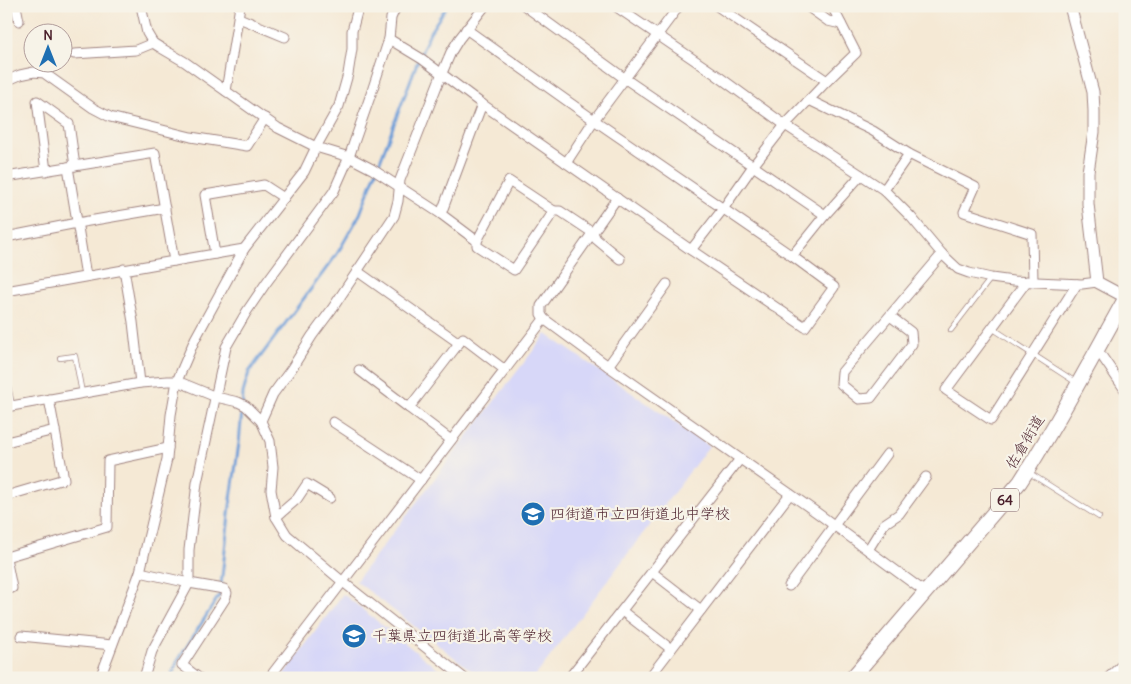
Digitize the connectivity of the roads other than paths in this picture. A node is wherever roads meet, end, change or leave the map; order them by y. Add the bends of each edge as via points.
1 (16, 6) edge
2 (142, 6) edge
3 (240, 6) edge
4 (360, 6) edge
5 (398, 6) edge
6 (485, 6) edge
7 (525, 6) edge
8 (615, 6) edge
9 (679, 6) edge
10 (718, 6) edge
11 (808, 6) edge
12 (832, 6) edge
13 (1070, 6) edge
14 (238, 18) junction
15 (19, 21) dead end
16 (840, 24) junction
17 (466, 30) junction
18 (657, 35) junction
19 (285, 37) dead end
20 (389, 39) junction
21 (153, 43) junction
22 (74, 54) dead end
23 (442, 73) junction
24 (624, 78) junction
25 (6, 81) edge
26 (827, 81) junction
27 (226, 91) junction
28 (809, 100) junction
29 (482, 104) junction
30 (265, 118) junction
31 (594, 120) junction
32 (785, 125) junction
33 (316, 147) junction
34 (909, 154) junction
35 (349, 157) junction
36 (566, 163) junction
37 (72, 166) junction
38 (753, 166) junction
39 (46, 171) junction
40 (861, 175) junction
41 (6, 177) edge
42 (399, 187) junction
43 (884, 190) junction
44 (284, 198) junction
45 (617, 198) junction
46 (164, 208) junction
47 (723, 209) junction
48 (554, 211) junction
49 (441, 214) junction
50 (825, 215) junction
51 (77, 223) junction
52 (593, 233) junction
53 (6, 238) edge
54 (477, 241) junction
55 (244, 249) junction
56 (691, 250) junction
57 (215, 254) junction
58 (942, 254) junction
59 (792, 256) junction
60 (620, 259) dead end
61 (174, 261) junction
62 (124, 269) junction
63 (357, 271) junction
64 (86, 276) junction
65 (991, 278) junction
66 (1030, 282) junction
67 (1097, 282) junction
68 (667, 284) dead end
69 (1078, 284) junction
70 (6, 291) edge
71 (1125, 298) edge
72 (890, 316) junction
73 (544, 319) junction
74 (992, 328) junction
75 (951, 330) dead end
76 (459, 343) junction
77 (1097, 349) junction
78 (1032, 354) junction
79 (60, 358) dead end
80 (608, 366) junction
81 (359, 370) dead end
82 (505, 370) junction
83 (6, 376) edge
84 (177, 381) junction
85 (140, 383) junction
86 (1079, 384) junction
87 (1125, 390) edge
88 (82, 393) junction
89 (216, 398) junction
90 (49, 399) junction
91 (9, 406) edge
92 (409, 408) junction
93 (261, 422) junction
94 (333, 422) dead end
95 (55, 430) junction
96 (451, 440) junction
97 (6, 442) edge
98 (168, 448) junction
99 (887, 454) dead end
100 (740, 458) junction
101 (1027, 471) junction
102 (926, 477) dead end
103 (421, 480) junction
104 (790, 494) junction
105 (6, 496) edge
106 (330, 498) dead end
107 (276, 517) junction
108 (1099, 517) dead end
109 (834, 525) junction
110 (868, 550) junction
111 (6, 557) edge
112 (140, 572) junction
113 (652, 572) junction
114 (343, 582) junction
115 (189, 583) junction
116 (789, 586) dead end
117 (6, 590) edge
118 (925, 592) junction
119 (701, 610) junction
120 (622, 611) junction
121 (21, 636) dead end
122 (112, 645) junction
123 (671, 649) junction
124 (1125, 662) edge
125 (100, 678) edge
126 (144, 678) edge
127 (199, 678) edge
128 (269, 678) edge
129 (464, 678) edge
130 (570, 678) edge
131 (649, 678) edge
132 (852, 678) edge
133 (1108, 678) edge

1 - 15 street
2 - 21 street via 147,33
3 - 14 street
4 - 33 street via 352,31 348,74 339,106
5 - 20 street via 391,18
6 - 17 street
7 - 24 street
8 - 18 street
9 - 18 street
10 - 26 street
11 - 16 street via 828,21
12 - 16 street
13 - 67 street via 1093,92 1094,132 1088,172 1088,204
14 - 19 street
14 - 27 street
16 - 26 street via 856,53
17 - 23 street
17 - 31 street
18 - 24 street
18 - 32 street
20 - 23 street
20 - 35 street
21 - 22 street via 136,50
21 - 27 street
23 - 29 street
23 - 42 street
24 - 31 street
24 - 38 street
25 - 30 street via 34,72 44,73 110,117 247,146
26 - 28 street
27 - 30 street
28 - 32 street
28 - 34 street via 873,131
29 - 36 street
29 - 49 street
30 - 33 street
31 - 36 street
31 - 47 street
32 - 38 street
32 - 40 street
33 - 35 street
33 - 44 street via 304,172
34 - 43 street
34 - 66 street via 974,187 964,212 1032,234
35 - 42 street
35 - 89 street via 334,191 266,283 226,347
36 - 45 street
37 - 39 street
37 - 39 street via 70,124 37,101
37 - 46 street via 155,153
37 - 51 street
38 - 47 street
38 - 50 street
39 - 41 street
40 - 43 street
40 - 50 street
42 - 49 street
42 - 63 street via 394,216
43 - 58 street
44 - 55 street
44 - 57 street via 264,185 205,195
45 - 52 street
45 - 56 street
46 - 51 street
46 - 61 street
47 - 56 street
47 - 59 street
48 - 52 street via 560,211
48 - 54 street via 514,270 477,246
48 - 54 street via 508,181
49 - 54 street
50 - 59 street
51 - 53 street
51 - 64 street
52 - 60 street via 596,240
52 - 73 street via 541,306
55 - 57 street
55 - 84 street via 195,339
56 - 59 street via 804,327 834,287
57 - 61 street
58 - 65 street via 958,269
58 - 72 street
61 - 62 street
62 - 64 street
62 - 85 street
63 - 76 street
63 - 93 street via 273,394
64 - 70 street
65 - 66 street
65 - 75 lane
66 - 69 street
66 - 74 street
67 - 69 street
67 - 71 street
68 - 80 street
69 - 78 street
71 - 77 main road, 佐倉街道 / 64
72 - 72 street via 842,372 841,384 860,399 871,398 912,344 911,332
73 - 80 street
73 - 82 street
74 - 78 lane
74 - 78 street via 946,390 991,420
76 - 82 street via 463,338
76 - 92 street
77 - 86 main road, 佐倉街道 / 64
77 - 87 street
78 - 86 lane
79 - 88 lane via 75,356
80 - 100 street
81 - 92 street
82 - 96 street
83 - 91 lane
84 - 85 street
84 - 89 street
84 - 98 street
85 - 88 street
86 - 101 main road, 佐倉街道 / 64
88 - 90 street
89 - 93 street via 242,404
89 - 115 street via 197,483 189,550
90 - 91 street
90 - 95 street
92 - 96 street
93 - 107 street via 270,441 271,490
94 - 103 street
95 - 97 street
95 - 105 street via 64,479
96 - 103 street
98 - 111 street via 108,461 107,527
98 - 112 street
99 - 109 street
100 - 104 street
100 - 113 street
101 - 108 lane
101 - 118 main road, 佐倉街道 / 64 via 1001,506
102 - 110 street via 899,514 884,524
103 - 114 street
104 - 109 street
104 - 119 street
106 - 107 street via 307,484 297,499
107 - 114 street via 287,535
109 - 110 street
109 - 116 street
110 - 118 street
111 - 117 street via 12,588
112 - 115 street
112 - 122 street
113 - 119 street
113 - 120 street
114 - 128 street
114 - 129 street
115 - 126 street via 152,652
115 - 127 street via 227,593 182,665
118 - 132 main road, 佐倉街道 / 64
119 - 123 street
120 - 123 street
120 - 130 street
121 - 122 street
122 - 125 street
123 - 131 street
124 - 133 street

